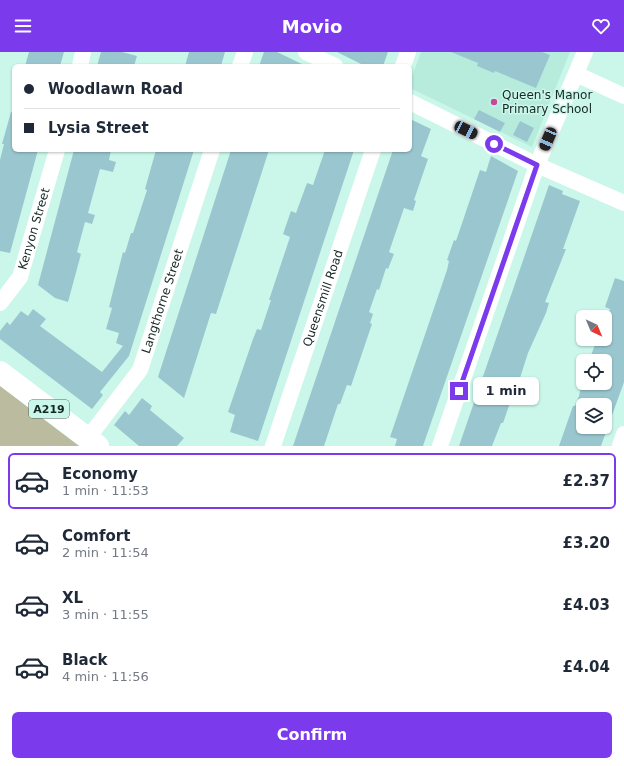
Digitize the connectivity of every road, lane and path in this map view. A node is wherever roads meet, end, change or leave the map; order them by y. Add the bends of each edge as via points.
1 (83, 52) edge
2 (245, 52) edge
3 (306, 52) edge
4 (408, 52) edge
5 (585, 52) edge
6 (80, 64) edge
7 (241, 64) edge
8 (331, 64) edge
9 (404, 64) edge
10 (576, 74) junction
11 (624, 96) edge
12 (412, 103) edge
13 (56, 152) edge
14 (211, 152) edge
15 (372, 152) edge
16 (537, 165) junction
17 (624, 203) edge
18 (0, 303) edge
19 (0, 372) edge
20 (624, 434) edge
21 (93, 442) edge
22 (273, 446) edge
23 (440, 446) edge
24 (620, 446) edge

1 - 6 street
2 - 7 street
3 - 8 street
4 - 9 street
5 - 10 street
10 - 11 street
10 - 16 street
12 - 16 street
13 - 18 street, Kenyon Street via 20,277
14 - 21 street, Langthorne Street via 140,370
15 - 22 street, Queensmill Road
16 - 17 street
16 - 23 street
19 - 21 main road, A219
20 - 24 street

